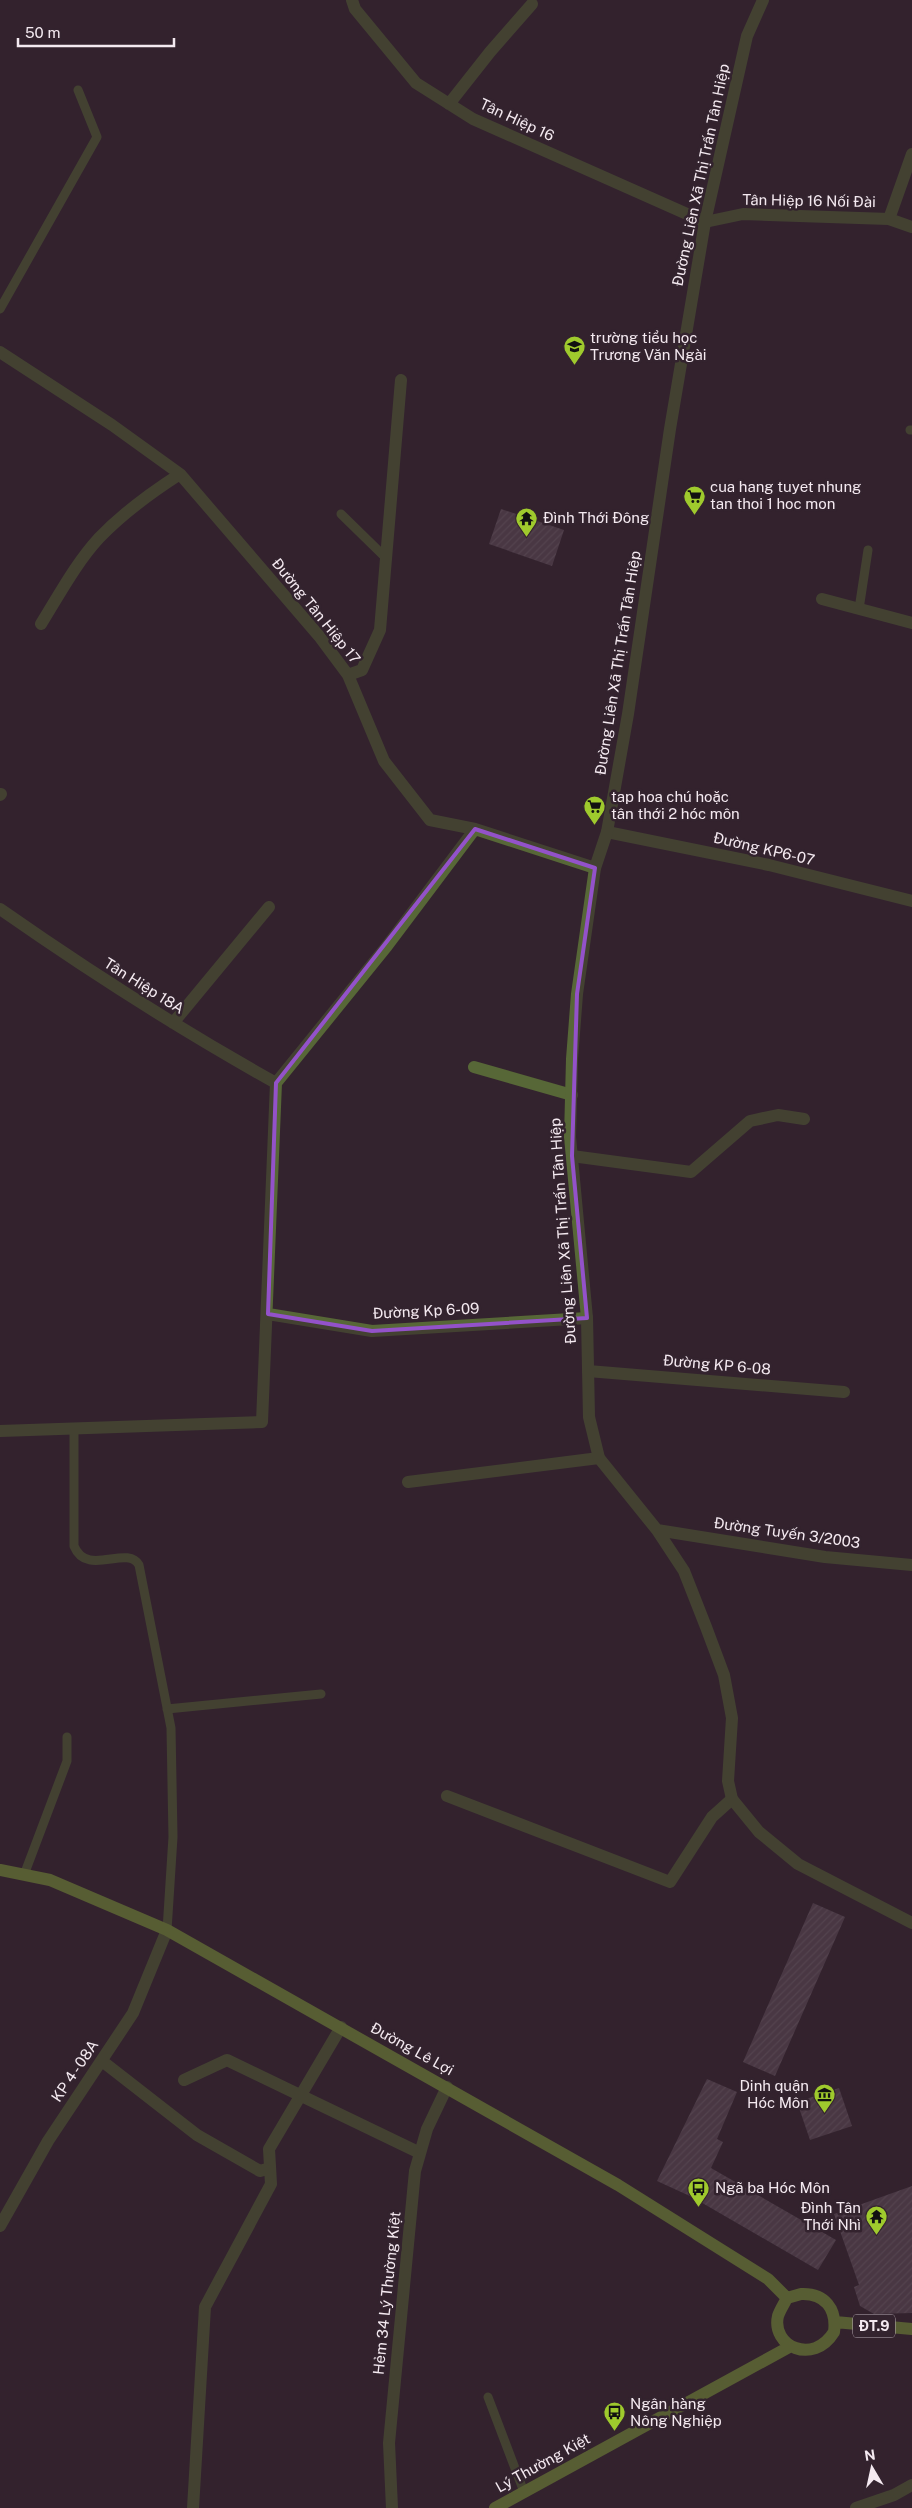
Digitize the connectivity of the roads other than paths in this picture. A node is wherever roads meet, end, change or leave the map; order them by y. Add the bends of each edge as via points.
1 (352, 0) edge
2 (763, 0) edge
3 (532, 4) dead end
4 (78, 90) dead end
5 (449, 104) junction
6 (912, 154) edge
7 (889, 219) junction
8 (705, 222) junction
9 (912, 227) edge
10 (0, 309) edge
11 (0, 352) edge
12 (400, 380) dead end
13 (180, 474) junction
14 (341, 514) dead end
15 (868, 550) dead end
16 (386, 558) junction
17 (822, 599) dead end
18 (859, 608) junction
19 (912, 622) edge
20 (41, 624) dead end
21 (348, 675) junction
22 (476, 829) junction
23 (607, 832) junction
24 (595, 868) junction
25 (912, 901) edge
26 (269, 907) dead end
27 (0, 910) edge
28 (173, 1023) junction
29 (474, 1067) dead end
30 (276, 1083) junction
31 (572, 1095) junction
32 (804, 1119) dead end
33 (572, 1156) junction
34 (268, 1314) junction
35 (587, 1318) junction
36 (588, 1371) junction
37 (844, 1392) dead end
38 (74, 1428) junction
39 (0, 1431) edge
40 (599, 1458) junction
41 (408, 1482) dead end
42 (658, 1530) junction
43 (912, 1565) edge
44 (321, 1694) dead end
45 (167, 1709) junction
46 (66, 1737) dead end
47 (447, 1796) dead end
48 (732, 1799) junction
49 (0, 1870) edge
50 (24, 1875) junction
51 (912, 1923) edge
52 (167, 1930) junction
53 (341, 2027) junction
54 (102, 2061) junction
55 (184, 2080) dead end
56 (447, 2087) junction
57 (300, 2096) junction
58 (420, 2153) junction
59 (270, 2168) junction
60 (4, 2212) edge
61 (0, 2226) edge
62 (788, 2298) junction
63 (835, 2322) junction
64 (912, 2329) edge
65 (791, 2346) junction
66 (488, 2397) dead end
67 (912, 2485) edge
68 (524, 2492) junction
69 (193, 2508) edge
70 (392, 2508) edge
71 (495, 2508) edge
72 (856, 2508) edge

1 - 5 street, Tân Hiệp 16 via 355,10 416,84
2 - 8 street, Đường Liên Xã Thị Trấn Tân Hiệp via 747,36
3 - 5 street
4 - 10 lane via 97,137
5 - 8 street, Tân Hiệp 16 via 473,119
6 - 7 street
7 - 8 street, Tân Hiệp 16 Nối Đài via 742,214
7 - 9 street, Tân Hiệp 16 Nối Đài
8 - 23 street, Đường Liên Xã Thị Trấn Tân Hiệp
11 - 13 street, Đường Tân Hiệp 17
12 - 16 street
13 - 20 street via 98,540
13 - 21 street, Đường Tân Hiệp 17 via 319,636
14 - 16 lane
15 - 18 lane
16 - 21 street via 380,630 362,670
17 - 18 street
18 - 19 street
21 - 22 street, Đường Tân Hiệp 17 via 384,761 430,820
22 - 24 street, Đường Tân Hiệp 17
22 - 30 street
23 - 24 street, Đường Liên Xã Thị Trấn Tân Hiệp
23 - 25 street, Đường KP6-07 via 769,865
24 - 31 street, Đường Liên Xã Thị Trấn Tân Hiệp via 578,994
26 - 28 street
27 - 28 street, Tân Hiệp 18A
28 - 30 street, Tân Hiệp 18A
29 - 31 street
30 - 34 street
31 - 33 street, Đường Liên Xã Thị Trấn Tân Hiệp
32 - 33 street via 778,1115 750,1121 691,1172
33 - 35 street, Đường Liên Xã Thị Trấn Tân Hiệp
34 - 35 street, Đường Kp 6-09 via 372,1331
34 - 38 street via 262,1422
35 - 36 street, Đường Liên Xã Thị Trấn Tân Hiệp
36 - 37 street, Đường KP 6-08
36 - 40 street, Đường Liên Xã Thị Trấn Tân Hiệp via 588,1417
38 - 39 street
38 - 45 lane via 74,1546 80,1556 87,1559 130,1558 139,1565
40 - 41 street
40 - 42 street, Đường Liên Xã Thị Trấn Tân Hiệp
42 - 43 street, Đường Tuyến 3/2003 via 825,1556
42 - 48 street, Đường Liên Xã Thị Trấn Tân Hiệp via 684,1571 724,1675 732,1718 728,1781
44 - 45 lane
45 - 52 lane via 171,1728 173,1837
46 - 50 lane via 67,1761
47 - 48 street via 670,1882 712,1816
48 - 51 street via 759,1832 798,1864
49 - 50 main road, Đường Lê Lợi
50 - 52 main road, Đường Lê Lợi via 50,1880
52 - 53 main road, Đường Lê Lợi
52 - 54 street, KP 4 - 08A via 133,2013
53 - 56 main road, Đường Lê Lợi
53 - 57 street
54 - 59 street via 197,2135 260,2171
54 - 60 street, KP 4 - 08A
55 - 57 street via 227,2060
56 - 58 street, Hẻm 34 Lý Thường Kiệt via 427,2129
56 - 62 main road, Đường Lê Lợi via 618,2185 768,2280
57 - 58 street
57 - 59 street via 269,2149
58 - 70 street, Hẻm 34 Lý Thường Kiệt via 415,2171 389,2443
59 - 69 street via 271,2184 205,2307
60 - 61 street, KP 4 - 08A
62 - 63 main road via 811,2294 821,2297 829,2303
62 - 65 main road via 778,2316 778,2328
63 - 64 main road, ĐT.9
63 - 65 main road via 834,2332 821,2347 811,2350
65 - 68 main road, Lý Thường Kiệt
66 - 68 lane
67 - 72 street
68 - 71 main road, Lý Thường Kiệt

